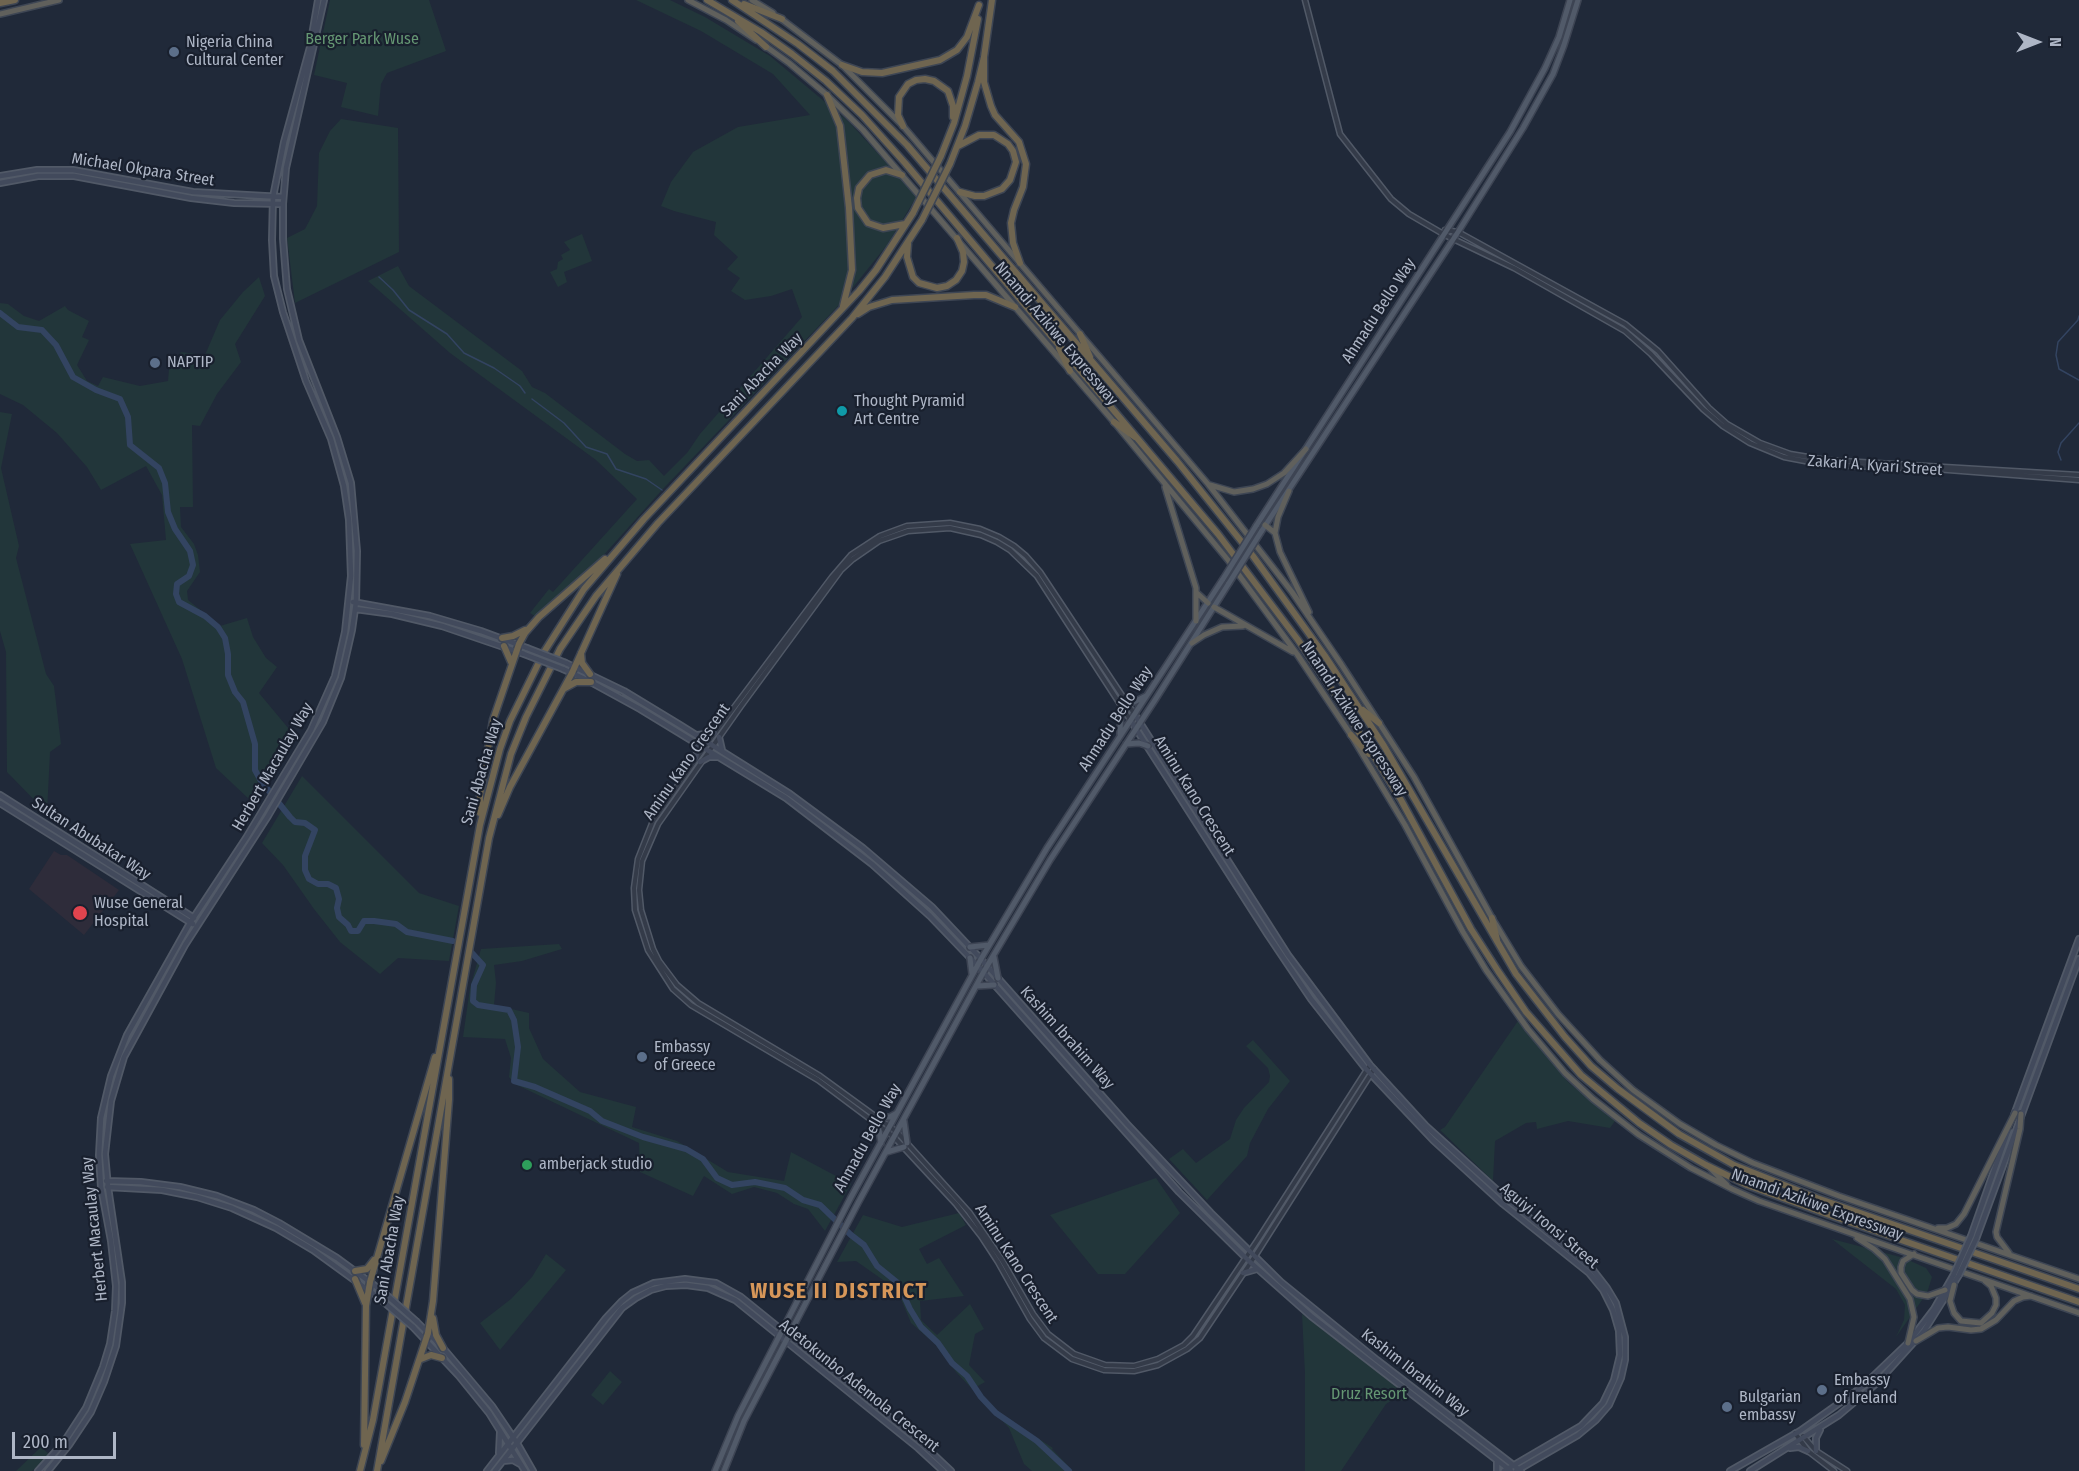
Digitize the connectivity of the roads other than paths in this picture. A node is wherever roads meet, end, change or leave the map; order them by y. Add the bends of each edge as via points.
1 (15, 0) edge
2 (59, 0) edge
3 (318, 0) edge
4 (324, 0) edge
5 (688, 0) edge
6 (707, 0) edge
7 (733, 0) edge
8 (752, 0) edge
9 (992, 0) edge
10 (1305, 0) edge
11 (1570, 0) edge
12 (1578, 0) edge
13 (980, 2) edge
14 (0, 3) edge
15 (727, 11) junction
16 (0, 14) edge
17 (782, 19) junction
18 (766, 47) junction
19 (984, 57) junction
20 (843, 65) junction
21 (827, 95) junction
22 (954, 123) junction
23 (903, 126) junction
24 (957, 147) junction
25 (902, 175) junction
26 (0, 176) edge
27 (0, 183) edge
28 (960, 192) junction
29 (273, 197) junction
30 (283, 197) junction
31 (272, 204) junction
32 (283, 204) junction
33 (906, 224) junction
34 (1449, 229) junction
35 (1438, 230) junction
36 (1445, 235) junction
37 (1456, 235) junction
38 (957, 238) junction
39 (908, 244) junction
40 (1020, 263) junction
41 (1015, 307) junction
42 (841, 311) junction
43 (852, 318) junction
44 (1080, 334) junction
45 (1055, 340) junction
46 (1093, 363) junction
47 (1070, 371) junction
48 (1114, 422) junction
49 (1143, 443) junction
50 (1306, 449) junction
51 (2079, 475) edge
52 (2079, 480) edge
53 (1164, 482) junction
54 (1208, 484) junction
55 (1289, 491) junction
56 (1265, 525) junction
57 (1275, 533) junction
58 (614, 552) junction
59 (623, 562) junction
60 (1226, 581) junction
61 (1197, 593) junction
62 (350, 601) junction
63 (356, 602) junction
64 (1211, 605) junction
65 (349, 608) junction
66 (356, 609) junction
67 (1311, 620) junction
68 (1196, 621) junction
69 (1246, 627) junction
70 (528, 629) junction
71 (502, 638) junction
72 (1192, 643) junction
73 (504, 646) junction
74 (517, 647) junction
75 (581, 652) junction
76 (1297, 654) junction
77 (511, 664) junction
78 (573, 670) junction
79 (590, 674) junction
80 (591, 682) junction
81 (564, 688) junction
82 (1147, 696) junction
83 (1124, 704) junction
84 (1359, 707) junction
85 (1133, 718) junction
86 (1379, 723) junction
87 (1140, 727) junction
88 (697, 735) junction
89 (717, 735) junction
90 (1351, 735) junction
91 (1120, 737) junction
92 (692, 741) junction
93 (710, 744) junction
94 (1126, 744) junction
95 (1148, 746) junction
96 (706, 750) junction
97 (724, 752) junction
98 (719, 757) junction
99 (698, 760) junction
100 (1378, 762) junction
101 (0, 795) edge
102 (0, 803) edge
103 (480, 825) junction
104 (489, 838) junction
105 (1492, 918) junction
106 (192, 920) junction
107 (198, 924) junction
108 (2079, 939) edge
109 (989, 945) junction
110 (970, 947) junction
111 (1500, 949) junction
112 (994, 955) junction
113 (970, 958) junction
114 (981, 958) junction
115 (2079, 959) edge
116 (977, 966) junction
117 (987, 966) junction
118 (983, 973) junction
119 (972, 976) junction
120 (998, 978) junction
121 (994, 985) junction
122 (976, 986) junction
123 (441, 1039) junction
124 (448, 1063) junction
125 (1370, 1069) junction
126 (898, 1113) junction
127 (2018, 1113) junction
128 (904, 1119) junction
129 (878, 1120) junction
130 (889, 1129) junction
131 (896, 1135) junction
132 (1435, 1137) junction
133 (881, 1144) junction
134 (905, 1145) junction
135 (886, 1153) junction
136 (1706, 1165) junction
137 (101, 1181) junction
138 (108, 1184) junction
139 (101, 1187) junction
140 (1820, 1188) junction
141 (1732, 1189) junction
142 (1794, 1190) junction
143 (1936, 1229) junction
144 (1848, 1232) junction
145 (1250, 1252) junction
146 (1914, 1254) junction
147 (1255, 1256) junction
148 (2012, 1256) junction
149 (376, 1257) junction
150 (1245, 1259) junction
151 (1258, 1269) junction
152 (355, 1271) junction
153 (1243, 1274) junction
154 (1957, 1275) junction
155 (1981, 1278) junction
156 (354, 1279) junction
157 (2079, 1279) edge
158 (370, 1282) junction
159 (1954, 1284) junction
160 (2079, 1289) edge
161 (369, 1290) junction
162 (1945, 1290) junction
163 (2034, 1296) junction
164 (2079, 1302) edge
165 (366, 1306) junction
166 (432, 1308) junction
167 (2079, 1313) edge
168 (782, 1330) junction
169 (428, 1333) junction
170 (779, 1336) junction
171 (790, 1336) junction
172 (426, 1341) junction
173 (1916, 1341) junction
174 (787, 1342) junction
175 (1908, 1343) junction
176 (443, 1348) junction
177 (442, 1358) junction
178 (421, 1360) junction
179 (505, 1424) junction
180 (524, 1424) junction
181 (1823, 1426) junction
182 (500, 1429) junction
183 (525, 1432) junction
184 (1797, 1432) junction
185 (514, 1437) junction
186 (1803, 1439) junction
187 (509, 1443) junction
188 (517, 1443) junction
189 (512, 1449) junction
190 (1787, 1449) junction
191 (1808, 1451) junction
192 (1816, 1451) junction
193 (523, 1453) junction
194 (1501, 1454) junction
195 (499, 1455) junction
196 (1527, 1456) junction
197 (1497, 1460) junction
198 (503, 1461) junction
199 (1530, 1462) junction
200 (363, 1463) junction
201 (521, 1464) junction
202 (1513, 1469) edge
203 (38, 1471) edge
204 (48, 1471) edge
205 (360, 1471) edge
206 (377, 1471) edge
207 (486, 1471) edge
208 (495, 1471) edge
209 (525, 1471) edge
210 (533, 1471) edge
211 (715, 1471) edge
212 (724, 1471) edge
213 (943, 1471) edge
214 (951, 1471) edge
215 (1497, 1471) edge
216 (1529, 1471) edge
217 (1730, 1471) edge
218 (1750, 1471) edge
219 (1834, 1471) edge
220 (1847, 1471) edge

1 - 14 highway
2 - 16 highway
3 - 29 main road, Herbert Macaulay Way
4 - 30 main road, Herbert Macaulay Way via 289,152
5 - 18 highway, Nnamdi Azikiwe Expressway
6 - 15 highway, Nnamdi Azikiwe Expressway
7 - 17 highway
7 - 46 highway, Nnamdi Azikiwe Expressway via 833,71 871,108
8 - 17 highway, Nnamdi Azikiwe Expressway
9 - 19 highway
10 - 35 street via 1340,134 1391,199
11 - 34 main road, Ahmadu Bello Way via 1534,90
12 - 37 main road, Ahmadu Bello Way via 1544,91
13 - 20 highway via 967,38 940,60 882,73 862,72
13 - 22 highway, Sani Abacha Way via 973,55
15 - 18 highway
15 - 45 highway, Nnamdi Azikiwe Expressway via 792,54 862,115
17 - 20 highway, Nnamdi Azikiwe Expressway
18 - 21 highway, Nnamdi Azikiwe Expressway
19 - 24 highway, Sani Abacha Way
19 - 40 highway via 986,95 995,115 1019,142 1026,164 1011,223
20 - 23 highway, Nnamdi Azikiwe Expressway
21 - 25 highway, Nnamdi Azikiwe Expressway
21 - 42 highway via 840,126 852,245 852,270
22 - 23 highway via 948,91 925,79 908,84 899,97 898,115
22 - 33 highway, Sani Abacha Way, bridge
23 - 28 highway, Nnamdi Azikiwe Expressway
24 - 28 highway via 979,135 994,135 1008,144 1016,162 1002,189 984,196
24 - 39 highway, Sani Abacha Way, bridge
25 - 33 highway via 886,170 870,175 859,188 857,198 858,208 868,223 884,228
25 - 38 highway, Nnamdi Azikiwe Expressway
26 - 29 main road, Michael Okpara Street via 73,170 176,190
27 - 31 main road, Michael Okpara Street via 38,176 74,176 190,198
28 - 40 highway, Nnamdi Azikiwe Expressway
29 - 30 main road, Michael Okpara Street
29 - 31 main road, Herbert Macaulay Way
30 - 32 main road, Herbert Macaulay Way
31 - 32 main road, Michael Okpara Street
31 - 62 main road, Herbert Macaulay Way via 274,276 283,312 300,366 331,439 344,486 350,536
32 - 63 main road, Herbert Macaulay Way via 285,273 299,340 351,483 357,544
33 - 42 highway, Sani Abacha Way via 876,270
34 - 35 street
34 - 36 main road, Ahmadu Bello Way
34 - 37 street
35 - 36 street
36 - 37 street
36 - 50 main road, Ahmadu Bello Way
37 - 51 street, Zakari A. Kyari Street via 1625,324 1658,351 1727,424 1760,443 1790,454 1826,460
37 - 52 street, Zakari A. Kyari Street via 1625,331 1723,426 1778,455 1826,465
37 - 55 main road, Ahmadu Bello Way
38 - 39 highway via 963,252 962,271 956,280 937,288 913,277
38 - 41 highway, Nnamdi Azikiwe Expressway
39 - 43 highway, Sani Abacha Way
40 - 44 highway, Nnamdi Azikiwe Expressway
41 - 43 highway via 986,295 928,298 881,303
41 - 47 highway, Nnamdi Azikiwe Expressway
42 - 58 highway, Sani Abacha Way
43 - 59 highway, Sani Abacha Way
44 - 46 highway
44 - 54 highway, Nnamdi Azikiwe Expressway
45 - 47 highway
45 - 49 highway, Nnamdi Azikiwe Expressway
46 - 84 highway, Nnamdi Azikiwe Expressway via 1253,556
47 - 48 highway, Nnamdi Azikiwe Expressway
48 - 49 highway
48 - 53 highway, Nnamdi Azikiwe Expressway
49 - 100 highway, Nnamdi Azikiwe Expressway via 1272,603
50 - 54 highway via 1267,484 1234,492
50 - 60 main road, Ahmadu Bello Way, bridge
53 - 61 highway
53 - 76 highway, Nnamdi Azikiwe Expressway
54 - 67 highway, Nnamdi Azikiwe Expressway
55 - 56 main road, Ahmadu Bello Way
55 - 57 highway
56 - 57 highway
56 - 60 main road, Ahmadu Bello Way, bridge
57 - 67 highway
58 - 70 highway
58 - 103 highway, Sani Abacha Way via 566,615 524,690 500,749
59 - 75 highway
59 - 104 highway, Sani Abacha Way via 577,622 543,680 511,754
60 - 64 main road, Ahmadu Bello Way
61 - 64 highway
61 - 68 highway
62 - 63 main road
62 - 65 main road, Herbert Macaulay Way
63 - 66 main road, Herbert Macaulay Way
63 - 71 main road via 430,616
64 - 68 main road, Ahmadu Bello Way
64 - 69 highway
64 - 72 main road, Ahmadu Bello Way
65 - 66 main road
65 - 106 main road, Herbert Macaulay Way via 340,655 312,730
66 - 73 main road via 428,623
66 - 107 main road, Herbert Macaulay Way via 347,656 323,722
67 - 86 highway, Nnamdi Azikiwe Expressway
68 - 82 main road, Ahmadu Bello Way
69 - 72 highway via 1222,627
69 - 76 highway
70 - 71 highway
70 - 74 highway
71 - 74 main road
72 - 87 main road, Ahmadu Bello Way
73 - 74 main road
73 - 77 highway
74 - 77 highway
74 - 78 main road, Kashim Ibrahim Way, bridge via 566,663
74 - 78 main road, Kashim Ibrahim Way, bridge via 524,654
75 - 78 highway
75 - 79 highway via 582,663
76 - 90 highway, Nnamdi Azikiwe Expressway
77 - 103 highway via 493,720 480,795
78 - 79 main road, Kashim Ibrahim Way
78 - 80 main road, Kashim Ibrahim Way
78 - 81 highway
79 - 88 main road, Kashim Ibrahim Way
80 - 81 highway via 576,682
80 - 92 main road, Kashim Ibrahim Way
81 - 104 highway via 510,787
82 - 83 main road
82 - 85 main road, Ahmadu Bello Way
83 - 85 street, Aminu Kano Crescent
83 - 89 street, Aminu Kano Crescent via 1026,556 980,529 922,523 880,536 846,561
83 - 91 main road
84 - 86 highway
84 - 111 highway, Nnamdi Azikiwe Expressway
85 - 87 main road, Aminu Kano Crescent
85 - 91 main road, Ahmadu Bello Way
86 - 105 highway, Nnamdi Azikiwe Expressway via 1414,777
87 - 94 main road, Ahmadu Bello Way
87 - 95 main road, Aminu Kano Crescent
87 - 125 main road, Aminu Kano Crescent via 1288,954
88 - 89 main road
88 - 93 main road, Kashim Ibrahim Way
89 - 93 street, Aminu Kano Crescent
89 - 97 main road
90 - 100 highway
90 - 141 highway, Nnamdi Azikiwe Expressway via 1462,932 1550,1056 1639,1135
91 - 109 main road, Ahmadu Bello Way
92 - 96 main road, Kashim Ibrahim Way
92 - 99 main road
93 - 96 street, Aminu Kano Crescent
93 - 97 main road, Kashim Ibrahim Way
94 - 95 main road
94 - 112 main road, Ahmadu Bello Way
95 - 125 main road, Aminu Kano Crescent via 1311,999
96 - 98 main road, Kashim Ibrahim Way
96 - 99 street, Aminu Kano Crescent
97 - 110 main road, Kashim Ibrahim Way via 863,848
98 - 99 main road
98 - 113 main road, Kashim Ibrahim Way via 786,798 864,857 930,915
99 - 129 street, Aminu Kano Crescent via 653,821 638,859 634,902 648,950 673,989 691,1005
100 - 136 highway, Nnamdi Azikiwe Expressway via 1472,929 1533,1021 1581,1075 1611,1101
101 - 106 main road, Sultan Abubakar Way
102 - 106 main road, Sultan Abubakar Way
103 - 123 highway, Sani Abacha Way
104 - 124 highway, Sani Abacha Way
105 - 111 highway
105 - 140 highway, Nnamdi Azikiwe Expressway via 1521,966 1558,1014 1633,1090 1716,1145
106 - 107 main road, Sultan Abubakar Way
106 - 137 main road, Herbert Macaulay Way via 127,1035 111,1076 99,1134
107 - 138 main road, Herbert Macaulay Way via 120,1068 108,1118
108 - 127 main road
109 - 110 main road
109 - 114 main road, Ahmadu Bello Way
110 - 114 main road, Kashim Ibrahim Way
111 - 142 highway, Nnamdi Azikiwe Expressway via 1565,1037 1618,1089 1698,1145
112 - 117 main road, Ahmadu Bello Way
112 - 120 main road
113 - 116 main road, Kashim Ibrahim Way
113 - 119 main road
114 - 116 main road, Ahmadu Bello Way
114 - 117 main road, Kashim Ibrahim Way
115 - 127 main road
116 - 118 main road, Kashim Ibrahim Way
116 - 119 main road, Ahmadu Bello Way
117 - 118 main road, Ahmadu Bello Way
117 - 120 main road, Kashim Ibrahim Way
118 - 121 main road, Kashim Ibrahim Way
118 - 122 main road, Ahmadu Bello Way
119 - 126 main road, Ahmadu Bello Way
120 - 145 main road, Kashim Ibrahim Way via 1127,1124
121 - 122 main road
121 - 150 main road, Kashim Ibrahim Way via 1179,1192
122 - 128 main road, Ahmadu Bello Way
123 - 149 highway
123 - 200 highway, Sani Abacha Way
124 - 166 highway via 449,1100
124 - 206 highway, Sani Abacha Way
125 - 132 main road, Aminu Kano Crescent
125 - 145 street, Aminu Kano Crescent
125 - 147 street, Aminu Kano Crescent
126 - 129 main road
126 - 130 main road, Ahmadu Bello Way
127 - 143 highway via 2012,1115 1964,1214 1956,1224
127 - 148 highway via 2020,1128 1996,1232
127 - 154 main road, bridge
128 - 131 main road, Ahmadu Bello Way
128 - 134 main road
129 - 130 street, Aminu Kano Crescent
129 - 133 main road
130 - 131 street, Aminu Kano Crescent
130 - 133 main road, Ahmadu Bello Way
131 - 134 street, Aminu Kano Crescent
131 - 135 main road, Ahmadu Bello Way
132 - 196 main road, Aguiyi Ironsi Street via 1503,1204 1595,1280 1613,1310 1621,1346 1612,1386 1597,1411 1575,1430
132 - 199 main road, Aguiyi Ironsi Street via 1600,1278 1616,1303 1625,1337 1623,1370 1612,1399 1578,1435
133 - 168 main road, Ahmadu Bello Way
134 - 135 main road
134 - 150 street, Aminu Kano Crescent via 969,1212 1040,1325 1057,1343 1084,1359 1105,1365 1134,1366 1184,1345 1200,1329
134 - 153 street, Aminu Kano Crescent via 981,1236 1036,1328 1054,1347 1082,1364 1126,1372 1173,1358 1200,1338
135 - 171 main road, Ahmadu Bello Way
136 - 141 highway
136 - 164 highway, Nnamdi Azikiwe Expressway via 1770,1194
137 - 138 main road
137 - 139 main road, Herbert Macaulay Way
138 - 139 main road
138 - 152 main road via 163,1184 217,1196 279,1223
138 - 156 main road via 162,1190 215,1202 276,1228
138 - 204 main road, Herbert Macaulay Way via 122,1282 116,1346 91,1412
139 - 203 main road, Herbert Macaulay Way via 116,1290 110,1344 86,1408 64,1442
140 - 142 highway
140 - 143 highway, Nnamdi Azikiwe Expressway
141 - 144 highway, Nnamdi Azikiwe Expressway
142 - 160 highway, Nnamdi Azikiwe Expressway
143 - 148 highway, Nnamdi Azikiwe Expressway
144 - 146 highway, Nnamdi Azikiwe Expressway
144 - 175 highway via 1880,1254 1903,1287 1914,1317
145 - 147 main road, Kashim Ibrahim Way
145 - 150 street, Aminu Kano Crescent
146 - 155 highway, Nnamdi Azikiwe Expressway
146 - 162 highway via 1901,1267 1911,1290 1928,1296
147 - 150 street, Aminu Kano Crescent
147 - 194 main road, Kashim Ibrahim Way via 1312,1308
148 - 157 highway, Nnamdi Azikiwe Expressway
149 - 152 highway via 367,1269
149 - 158 highway
150 - 151 main road, Kashim Ibrahim Way
150 - 153 street, Aminu Kano Crescent
151 - 153 main road
151 - 197 main road, Kashim Ibrahim Way via 1311,1317
152 - 158 main road
154 - 159 main road
154 - 162 main road
155 - 159 highway via 1991,1286 1996,1298 1992,1313 1981,1323 1966,1323 1953,1313 1950,1301
155 - 163 highway, Nnamdi Azikiwe Expressway
156 - 161 main road
156 - 165 highway
158 - 161 highway
158 - 169 main road, bridge
159 - 173 main road
161 - 165 highway
161 - 172 main road, bridge
162 - 175 main road
163 - 167 highway, Nnamdi Azikiwe Expressway
163 - 173 highway via 2014,1301 1981,1329 1948,1327
165 - 200 highway
166 - 169 highway
166 - 176 highway
168 - 170 main road, Ahmadu Bello Way
168 - 171 main road, Adetokunbo Ademola Crescent
168 - 180 main road, Adetokunbo Ademola Crescent via 741,1297 716,1283 694,1279 654,1283 632,1293 612,1311
169 - 172 highway
169 - 176 main road
170 - 174 main road, Adetokunbo Ademola Crescent
170 - 183 main road, Adetokunbo Ademola Crescent via 735,1300 717,1291 686,1285 651,1290 629,1302 616,1315
170 - 211 main road, Ahmadu Bello Way
171 - 174 main road, Ahmadu Bello Way
171 - 214 main road, Adetokunbo Ademola Crescent
172 - 177 main road
172 - 178 highway
173 - 181 main road via 1877,1383
174 - 212 main road, Ahmadu Bello Way via 744,1421
174 - 213 main road, Adetokunbo Ademola Crescent
175 - 184 main road via 1862,1387
176 - 179 main road
177 - 178 highway via 431,1355
177 - 182 main road
178 - 206 highway
179 - 180 main road
179 - 185 main road
180 - 185 main road, Adetokunbo Ademola Crescent
181 - 186 main road
181 - 192 main road via 1816,1438
182 - 187 main road
182 - 195 main road
183 - 188 main road, Adetokunbo Ademola Crescent
183 - 193 main road
184 - 186 street
184 - 217 main road
185 - 187 main road, Adetokunbo Ademola Crescent
185 - 188 main road
186 - 190 main road
186 - 191 street
186 - 192 street
187 - 189 main road
187 - 195 main road, Adetokunbo Ademola Crescent
188 - 189 main road, Adetokunbo Ademola Crescent
188 - 193 main road
189 - 198 main road, Adetokunbo Ademola Crescent
189 - 201 main road
190 - 191 main road
190 - 218 main road
191 - 219 street
192 - 220 street
193 - 210 main road
194 - 196 main road via 1514,1459
194 - 202 main road, Kashim Ibrahim Way
195 - 207 main road, Adetokunbo Ademola Crescent
196 - 202 main road, Aguiyi Ironsi Street
197 - 202 main road, Kashim Ibrahim Way
197 - 215 main road
198 - 201 main road
198 - 208 main road, Adetokunbo Ademola Crescent
199 - 202 main road, Aguiyi Ironsi Street
199 - 216 main road
200 - 205 highway, Sani Abacha Way
201 - 209 main road

